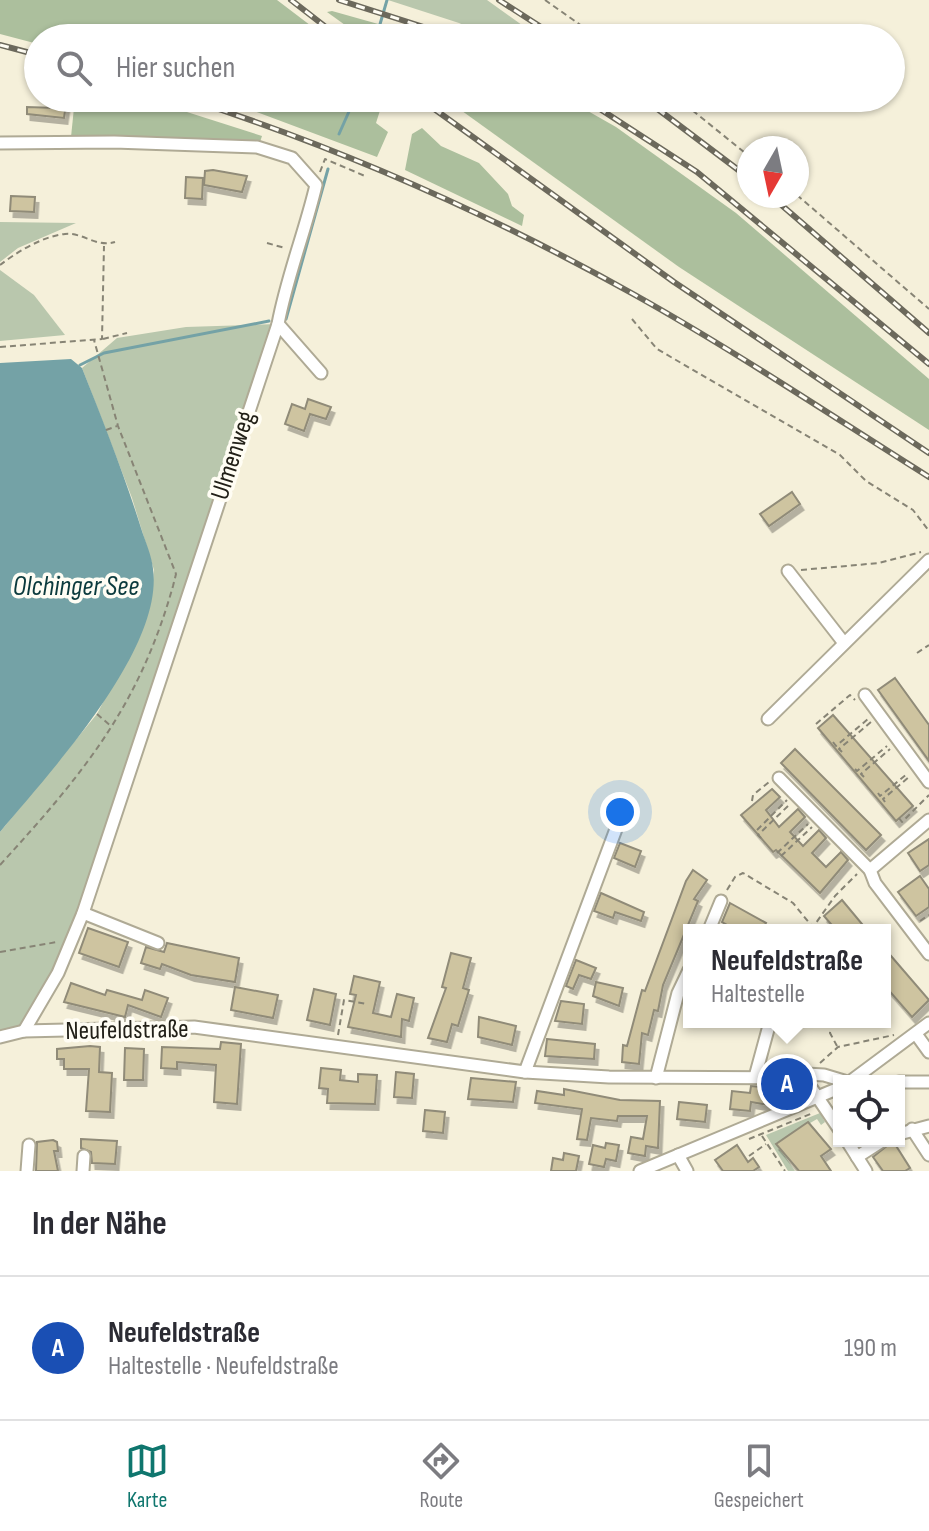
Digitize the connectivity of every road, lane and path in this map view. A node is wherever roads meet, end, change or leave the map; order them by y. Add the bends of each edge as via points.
1 (545, 0) edge
2 (579, 24) edge
3 (694, 112) edge
4 (0, 143) edge
5 (737, 146) edge
6 (325, 159) dead end
7 (365, 176) dead end
8 (809, 205) edge
9 (115, 242) dead end
10 (267, 243) dead end
11 (104, 246) junction
12 (296, 250) junction
13 (0, 265) edge
14 (929, 309) edge
15 (632, 319) dead end
16 (278, 324) junction
17 (127, 333) dead end
18 (102, 339) junction
19 (94, 340) junction
20 (0, 347) edge
21 (321, 373) dead end
22 (118, 426) junction
23 (106, 430) dead end
24 (929, 531) edge
25 (929, 551) edge
26 (929, 560) edge
27 (788, 571) joint
28 (844, 643) junction
29 (929, 645) edge
30 (917, 653) dead end
31 (865, 695) joint
32 (97, 714) dead end
33 (878, 714) junction
34 (768, 719) dead end
35 (816, 724) dead end
36 (113, 728) junction
37 (897, 740) junction
38 (833, 742) dead end
39 (842, 752) dead end
40 (918, 767) junction
41 (855, 769) dead end
42 (864, 777) dead end
43 (779, 778) joint
44 (929, 782) edge
45 (878, 793) dead end
46 (796, 795) junction
47 (929, 795) edge
48 (752, 801) dead end
49 (885, 802) dead end
50 (818, 818) junction
51 (899, 818) dead end
52 (929, 820) edge
53 (616, 829) dead end
54 (757, 830) dead end
55 (761, 838) dead end
56 (777, 853) dead end
57 (781, 856) dead end
58 (0, 865) edge
59 (870, 870) junction
60 (721, 901) joint
61 (83, 913) junction
62 (711, 924) edge
63 (813, 924) edge
64 (815, 924) edge
65 (158, 943) dead end
66 (69, 945) junction
67 (0, 952) edge
68 (929, 954) edge
69 (683, 983) edge
70 (367, 1004) dead end
71 (929, 1023) edge
72 (768, 1028) edge
73 (830, 1028) edge
74 (24, 1031) junction
75 (0, 1037) edge
76 (911, 1038) junction
77 (336, 1045) junction
78 (838, 1047) junction
79 (929, 1052) edge
80 (525, 1072) junction
81 (812, 1074) junction
82 (859, 1075) edge
83 (777, 1076) junction
84 (755, 1077) junction
85 (656, 1078) junction
86 (833, 1079) edge
87 (905, 1082) edge
88 (929, 1082) edge
89 (833, 1091) edge
90 (820, 1099) junction
91 (833, 1120) edge
92 (755, 1125) junction
93 (929, 1126) edge
94 (912, 1129) junction
95 (905, 1132) edge
96 (767, 1144) junction
97 (29, 1145) dead end
98 (851, 1147) edge
99 (873, 1147) edge
100 (678, 1155) junction
101 (929, 1155) edge
102 (84, 1156) dead end
103 (749, 1156) dead end
104 (857, 1157) junction
105 (27, 1171) edge
106 (83, 1171) edge
107 (640, 1171) edge
108 (687, 1171) edge
109 (785, 1171) edge
110 (866, 1171) edge

1 - 2 path
3 - 5 path
4 - 12 street, Ulmenweg via 257,147 292,158 316,185
6 - 7 path
8 - 14 path
9 - 11 path
10 - 12 path
11 - 13 path via 66,233 19,251
11 - 18 path
12 - 16 street, Ulmenweg
15 - 24 path via 657,349 840,455 866,481 913,510
16 - 21 street
16 - 61 street, Ulmenweg
17 - 18 path
18 - 19 path
19 - 20 path
19 - 22 path
22 - 23 path
22 - 36 path via 176,574 148,663
25 - 27 path via 879,563
26 - 28 street
27 - 28 street
28 - 34 street
29 - 30 path
31 - 33 street
31 - 35 path via 854,700 850,695
32 - 36 path
33 - 37 street
33 - 38 path via 836,746
33 - 39 path via 839,749
36 - 58 path
37 - 40 street
37 - 41 path
37 - 42 path via 861,774
40 - 44 street
40 - 45 path
40 - 49 path
43 - 46 street
43 - 48 path via 762,786
46 - 50 street
46 - 54 path
46 - 55 path via 758,835
47 - 51 path via 902,822
50 - 56 path
50 - 57 path
50 - 59 street
52 - 59 street
53 - 80 street
59 - 64 path via 856,874
59 - 68 street
60 - 62 street
60 - 63 path via 743,873 793,903
61 - 65 street
61 - 66 street, Ulmenweg
66 - 67 path via 54,941
66 - 74 street, Ulmenweg
69 - 85 street
70 - 77 path via 344,1000
71 - 76 street
72 - 84 street
73 - 78 path
74 - 75 street, Neufeldstraße
74 - 77 street, Neufeldstraße via 194,1027
76 - 78 path via 889,1035
76 - 79 street
76 - 82 street
77 - 80 street, Neufeldstraße
78 - 81 path
80 - 85 street, Neufeldstraße
81 - 83 street
81 - 86 street
83 - 84 street, Neufeldstraße
83 - 90 street, Neufeldstraße via 807,1084
84 - 85 street, Neufeldstraße
87 - 88 street
89 - 90 street
90 - 91 street
90 - 92 street
92 - 96 path
92 - 100 street
93 - 94 street
94 - 95 street
94 - 101 street
96 - 103 path
96 - 109 path
97 - 105 street
98 - 104 street
99 - 104 street
100 - 107 street
100 - 108 street
102 - 106 street
104 - 110 street

